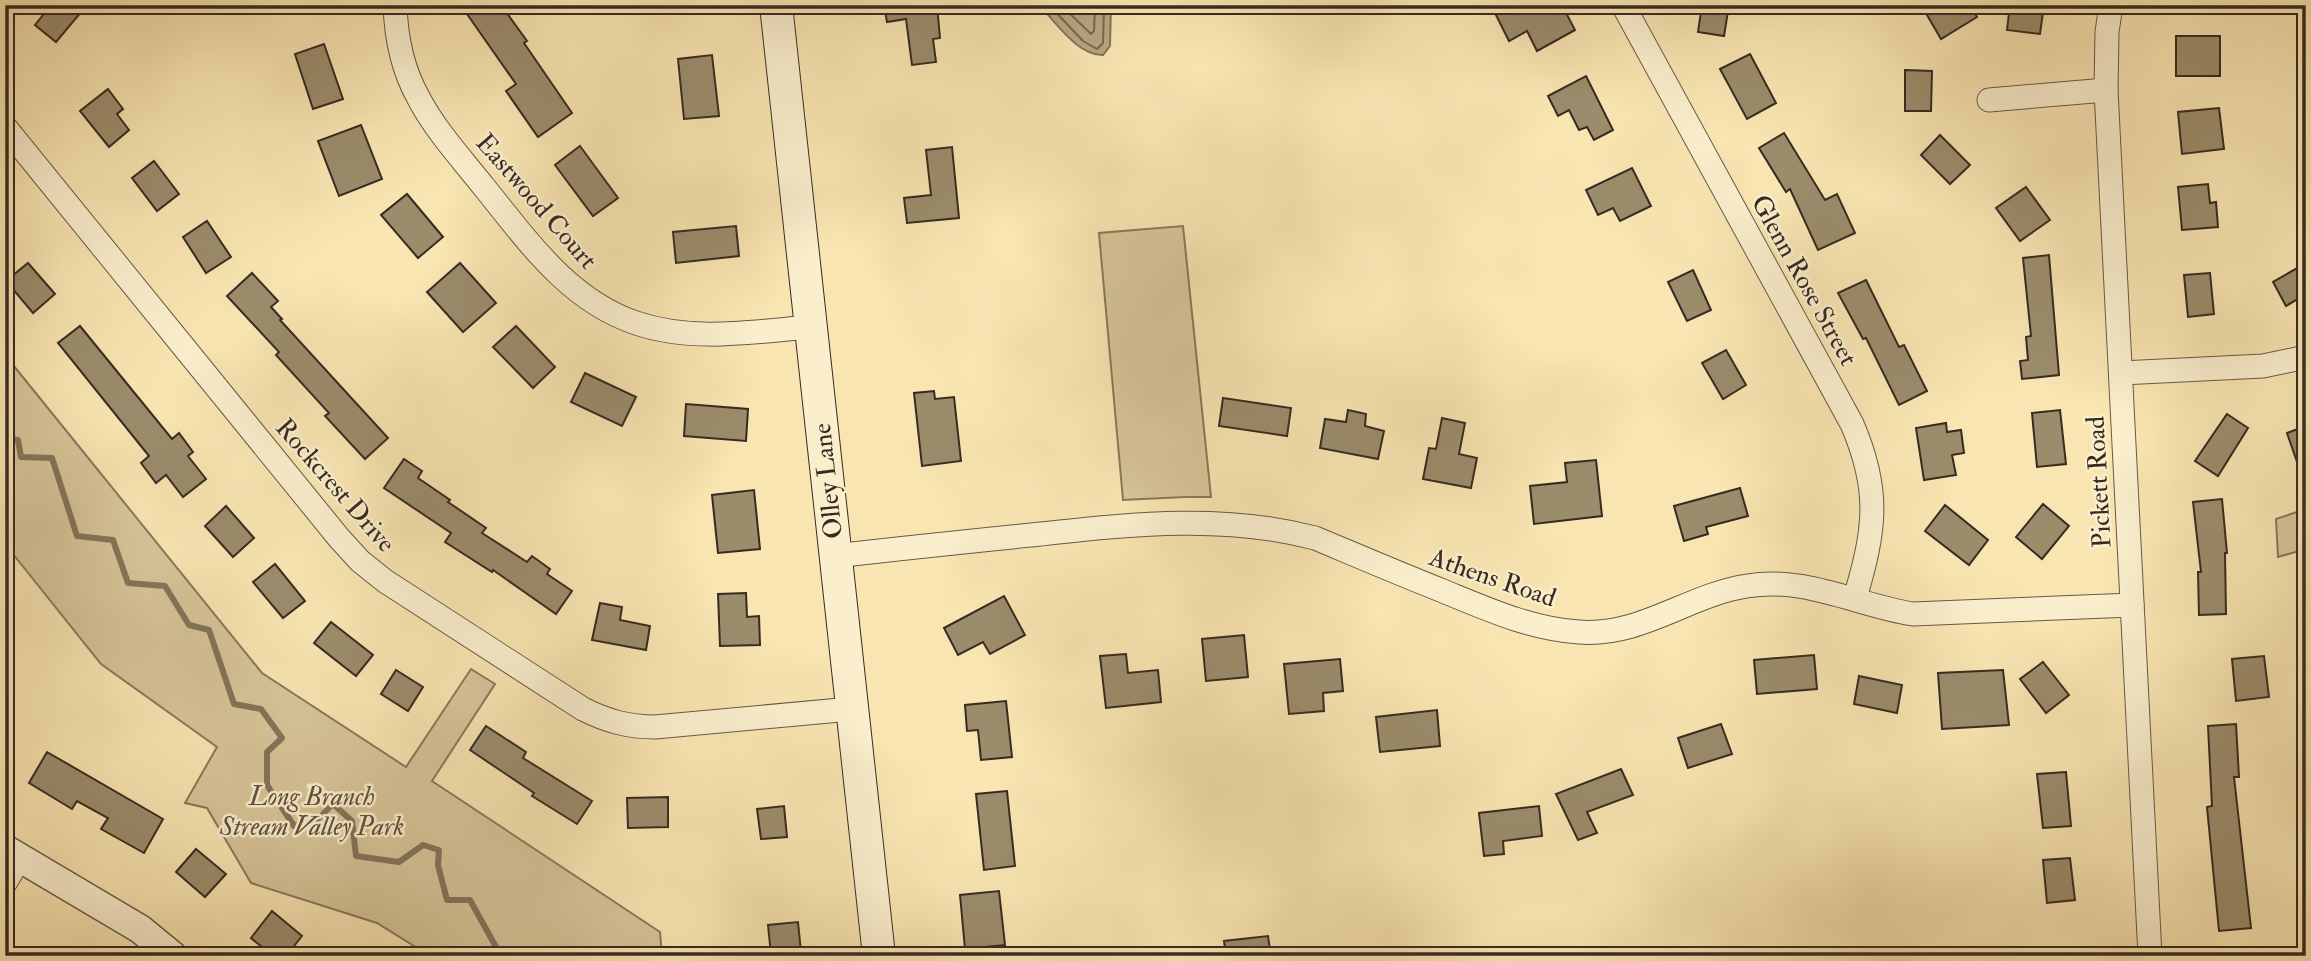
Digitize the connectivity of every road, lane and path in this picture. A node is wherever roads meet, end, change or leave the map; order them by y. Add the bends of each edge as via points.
1 (395, 5) edge
2 (776, 5) edge
3 (1623, 5) edge
4 (2111, 5) edge
5 (2106, 90) junction
6 (1989, 100) dead end
7 (5, 127) edge
8 (810, 327) junction
9 (2306, 357) edge
10 (2121, 373) junction
11 (835, 556) junction
12 (1854, 598) junction
13 (2132, 606) junction
14 (851, 709) junction
15 (13, 853) edge
16 (5, 884) edge
17 (173, 956) edge
18 (880, 956) edge
19 (2150, 956) edge

1 - 8 street, Eastwood Court via 403,59 418,99 460,157 569,285 614,314 664,330 722,335
2 - 8 main road, Olley Lane
3 - 12 street, Glenn Rose Street via 1861,444 1871,481 1873,521
4 - 5 street, Pickett Road
5 - 6 street
5 - 10 street, Pickett Road
7 - 14 street, Rockcrest Drive via 339,538 385,581 607,721 655,727
8 - 11 main road, Olley Lane
9 - 10 street via 2263,366
10 - 13 street, Pickett Road
11 - 12 street, Athens Road via 1139,524 1247,524 1315,538 1509,618 1568,631 1611,631 1642,624 1747,586 1797,584
11 - 14 main road, Olley Lane
12 - 13 street, Athens Road via 1913,614
13 - 19 street, Pickett Road
14 - 18 main road, Olley Lane
15 - 16 street
15 - 17 street via 140,929

